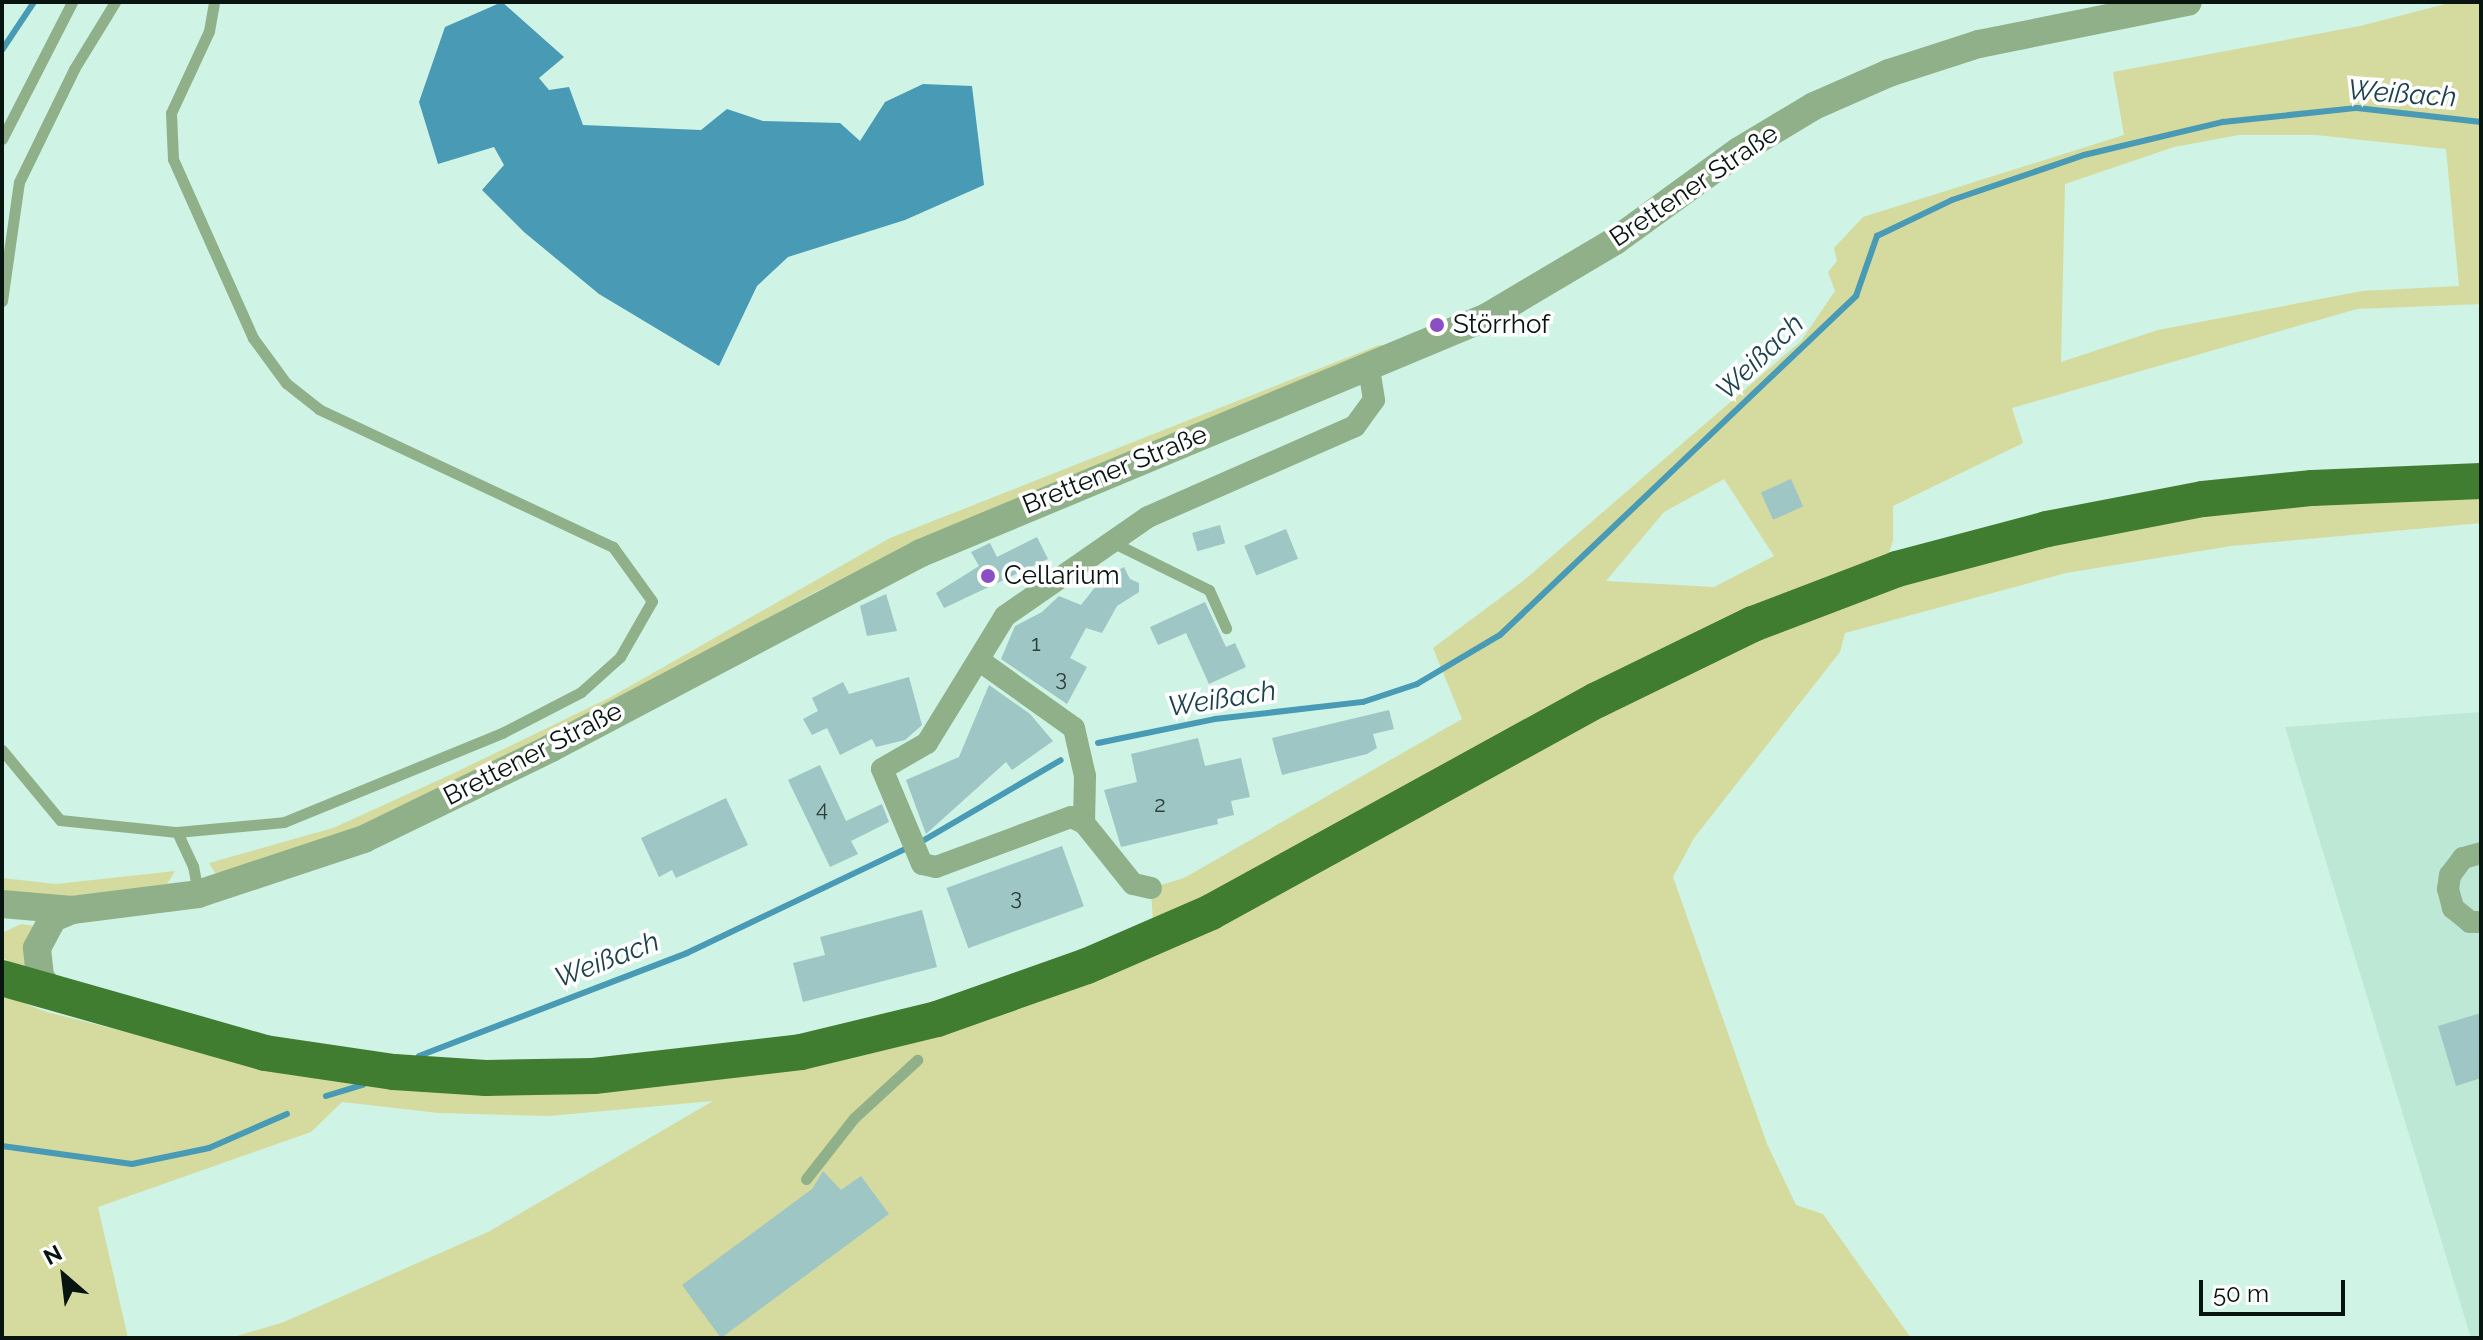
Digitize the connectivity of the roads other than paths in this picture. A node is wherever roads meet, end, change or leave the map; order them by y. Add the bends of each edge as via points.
1 (72, 2) edge
2 (115, 2) edge
3 (214, 2) edge
4 (2188, 2) edge
5 (2, 139) edge
6 (2, 301) edge
7 (1369, 369) junction
8 (2481, 481) edge
9 (1111, 542) junction
10 (1226, 628) dead end
11 (980, 661) junction
12 (2, 750) edge
13 (1084, 823) junction
14 (177, 832) junction
15 (2481, 853) edge
16 (1151, 888) dead end
17 (198, 894) junction
18 (16, 906) edge
19 (72, 910) junction
20 (2, 920) edge
21 (2481, 922) edge
22 (2, 978) edge
23 (54, 996) junction
24 (917, 1060) dead end
25 (806, 1179) dead end

1 - 5 lane
2 - 6 lane via 74,69 19,182
3 - 14 lane via 209,31 171,113 173,159 261,349 286,383 319,409 613,547 652,601 610,666 581,692 502,733 284,822
4 - 7 street, Brettener Straße via 1979,44 1889,73 1814,106 1739,151 1545,285
7 - 9 street via 1374,400 1355,426 1148,517
7 - 17 street, Brettener Straße via 1077,484 921,553 551,748 364,839
8 - 23 main road via 2203,499 2047,529 1897,569 1753,624 1611,693 1211,912 1087,966 937,1019 801,1052 667,1068 486,1078 394,1072 265,1053
9 - 10 lane via 1209,590
9 - 11 street via 1005,616
11 - 13 street via 1074,728 1085,776
11 - 13 street via 927,743 882,769 922,864 936,867 1071,817
12 - 14 lane via 60,820
13 - 16 street via 1119,871 1133,884
14 - 17 lane via 193,866
15 - 21 street via 2463,858 2450,875 2448,889 2453,908 2470,922
17 - 19 street, Brettener Straße
18 - 19 street, Brettener Straße
18 - 20 street
19 - 23 street via 53,918 37,948 40,977
22 - 23 main road
24 - 25 lane via 854,1118

